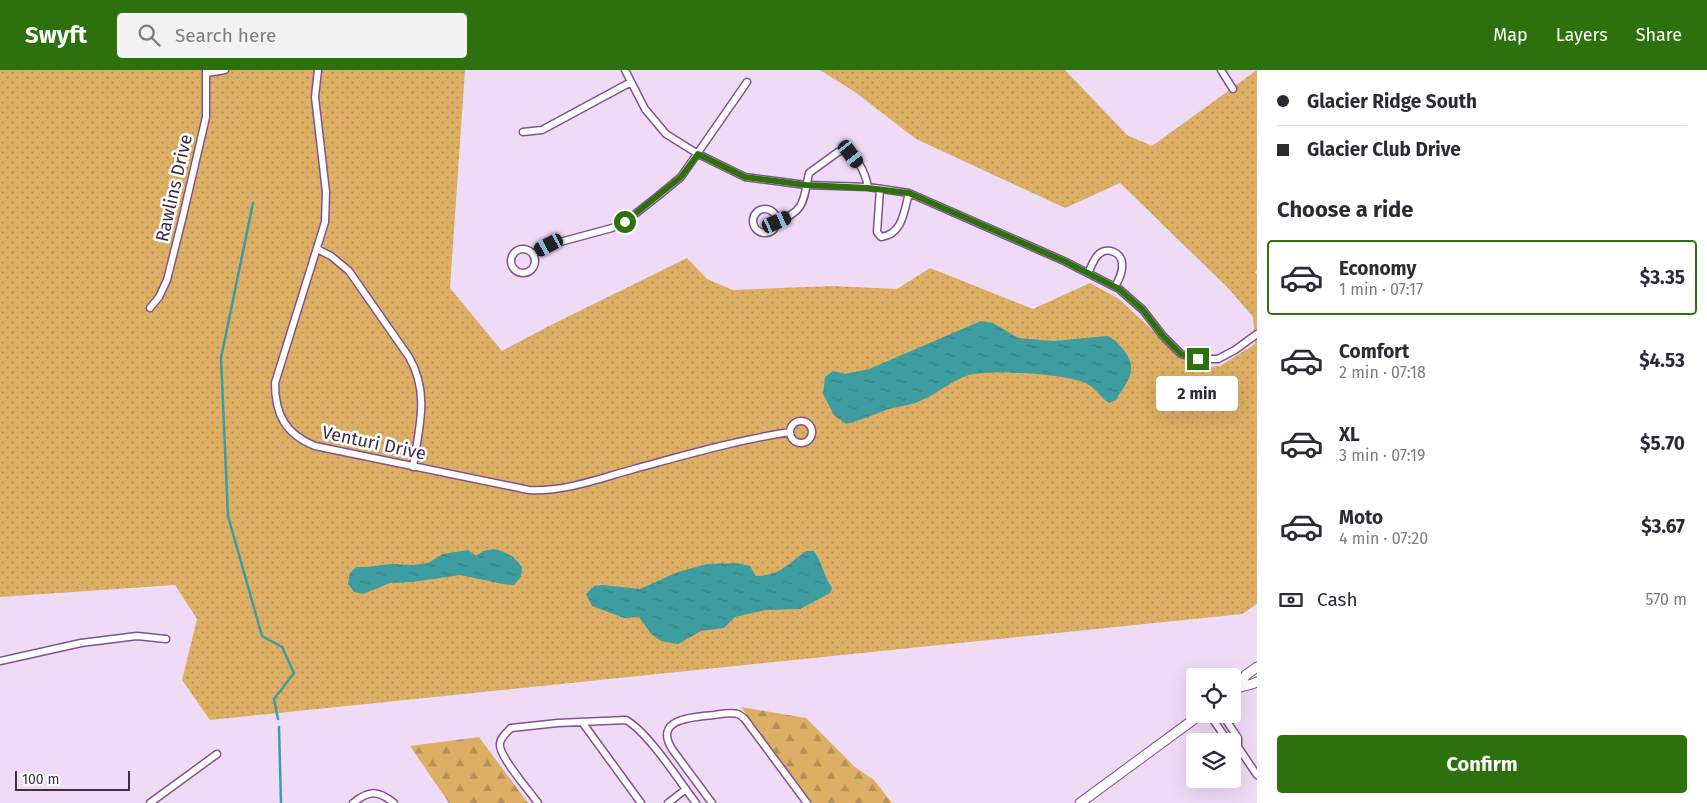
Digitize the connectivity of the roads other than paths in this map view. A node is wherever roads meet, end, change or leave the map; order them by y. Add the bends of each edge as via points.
1 (226, 70) edge
2 (316, 70) edge
3 (625, 70) edge
4 (1221, 70) edge
5 (206, 71) edge
6 (631, 82) junction
7 (747, 82) dead end
8 (1233, 89) dead end
9 (523, 132) dead end
10 (698, 154) junction
11 (806, 185) junction
12 (868, 188) junction
13 (880, 189) junction
14 (909, 193) junction
15 (777, 222) dead end
16 (317, 249) junction
17 (533, 254) dead end
18 (1088, 273) junction
19 (1115, 287) junction
20 (150, 308) dead end
21 (1257, 334) edge
22 (790, 432) dead end
23 (413, 466) junction
24 (166, 640) dead end
25 (0, 661) edge
26 (1257, 667) edge
27 (1241, 681) edge
28 (1257, 682) edge
29 (1241, 687) edge
30 (582, 722) junction
31 (1189, 723) edge
32 (217, 754) dead end
33 (1241, 754) edge
34 (1257, 775) edge
35 (686, 790) junction
36 (150, 803) edge
37 (354, 803) edge
38 (394, 803) edge
39 (538, 803) edge
40 (641, 803) edge
41 (668, 803) edge
42 (696, 803) edge
43 (712, 803) edge
44 (806, 803) edge
45 (1080, 803) edge

1 - 5 street
2 - 16 street, Venturi Drive via 316,118 326,208
3 - 6 street
4 - 8 street
5 - 20 street, Rawlins Drive via 206,117 183,216 167,280
6 - 9 street via 542,130
6 - 10 street via 645,109 666,134
7 - 10 street
10 - 11 street via 745,177
10 - 17 street via 681,177 625,222 549,245
11 - 12 street
11 - 12 street via 809,173 845,149 861,166
11 - 15 street via 803,202 798,209 792,216
12 - 13 street
13 - 14 street
13 - 14 street via 877,232 881,237 888,236 901,223
14 - 18 street
16 - 23 street via 349,271 416,369 422,404
16 - 23 street, Venturi Drive via 275,383 279,412 290,431 305,442
18 - 19 street
18 - 19 street via 1098,255 1110,250 1122,260 1122,271
19 - 21 street via 1143,310 1181,354 1198,359 1218,358
22 - 23 street, Venturi Drive via 736,441 549,490 529,490
24 - 25 street via 137,636 120,638
26 - 27 street
28 - 29 street
30 - 35 street via 626,720 636,726
30 - 39 street via 510,728 500,741 499,747 506,761
30 - 40 street
31 - 45 street
32 - 36 street
33 - 34 street
35 - 41 street
35 - 42 street
37 - 38 street via 373,792
43 - 44 street via 672,749 666,736 668,728 687,718 737,714 744,718

